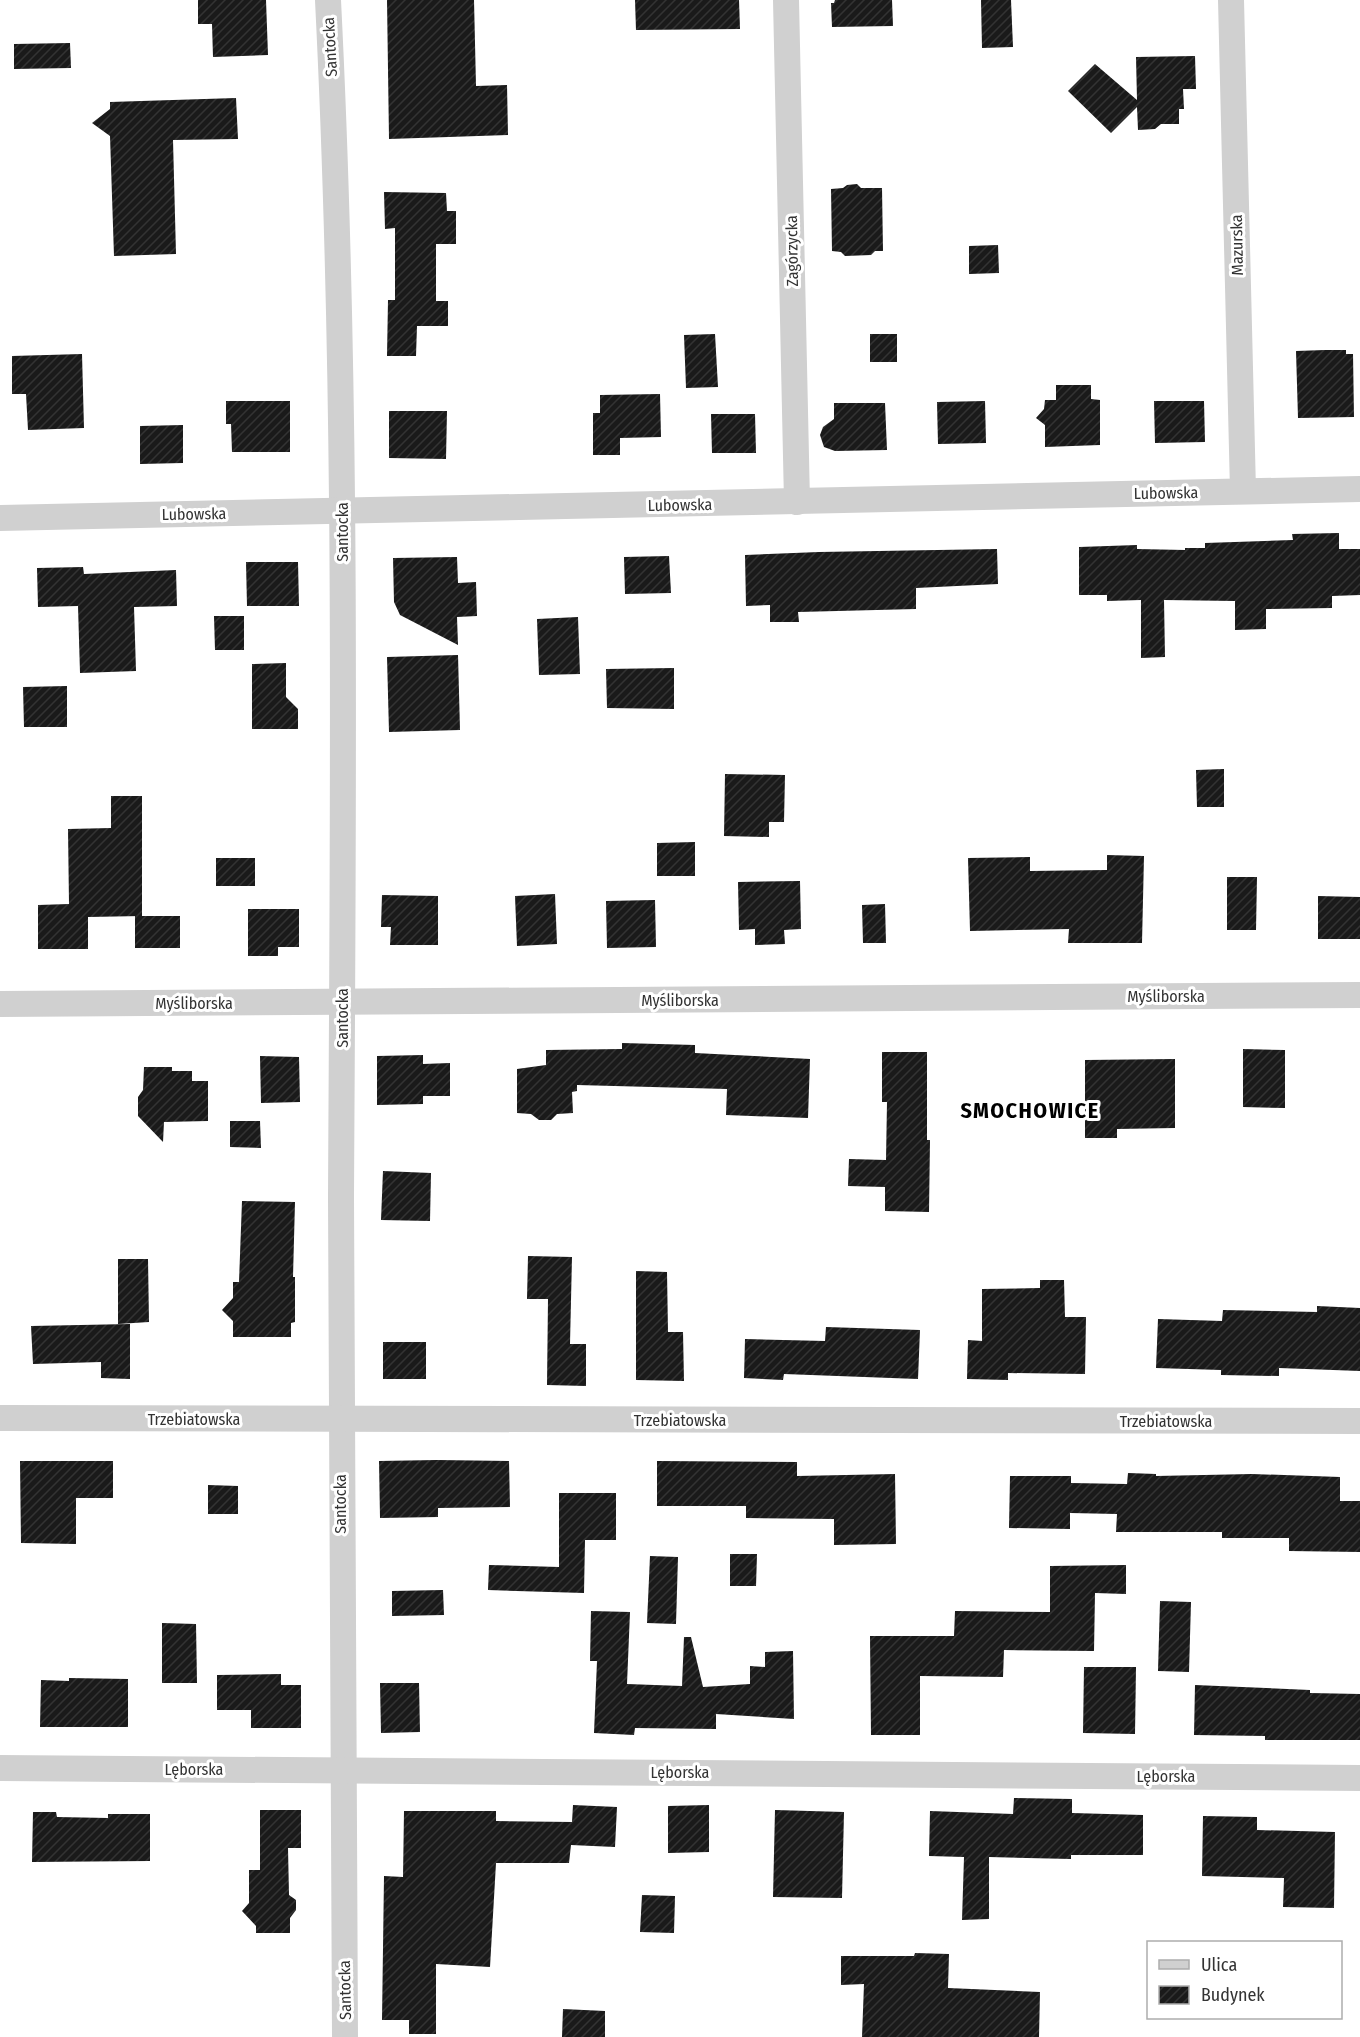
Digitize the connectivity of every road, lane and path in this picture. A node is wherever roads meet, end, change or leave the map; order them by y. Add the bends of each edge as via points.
1 (328, 0) edge
2 (786, 0) edge
3 (1231, 0) edge
4 (1360, 489) edge
5 (1243, 491) junction
6 (797, 502) junction
7 (342, 511) junction
8 (0, 518) edge
9 (1360, 995) edge
10 (342, 1003) junction
11 (0, 1004) edge
12 (0, 1418) edge
13 (340, 1419) junction
14 (1360, 1421) edge
15 (0, 1768) edge
16 (343, 1770) junction
17 (1360, 1778) edge
18 (345, 2037) edge

1 - 7 street, Santocka via 337,180
2 - 6 street, Zagórzycka
3 - 5 street, Mazurska
4 - 5 street, Lubowska
5 - 6 street, Lubowska
6 - 7 street, Lubowska
7 - 8 street, Lubowska
7 - 10 street, Santocka
9 - 10 street, Myśliborska
10 - 11 street, Myśliborska
10 - 13 street, Santocka
12 - 13 street, Trzebiatowska
13 - 14 street, Trzebiatowska
13 - 16 street, Santocka
15 - 16 street, Lęborska
16 - 17 street, Lęborska
16 - 18 street, Santocka

